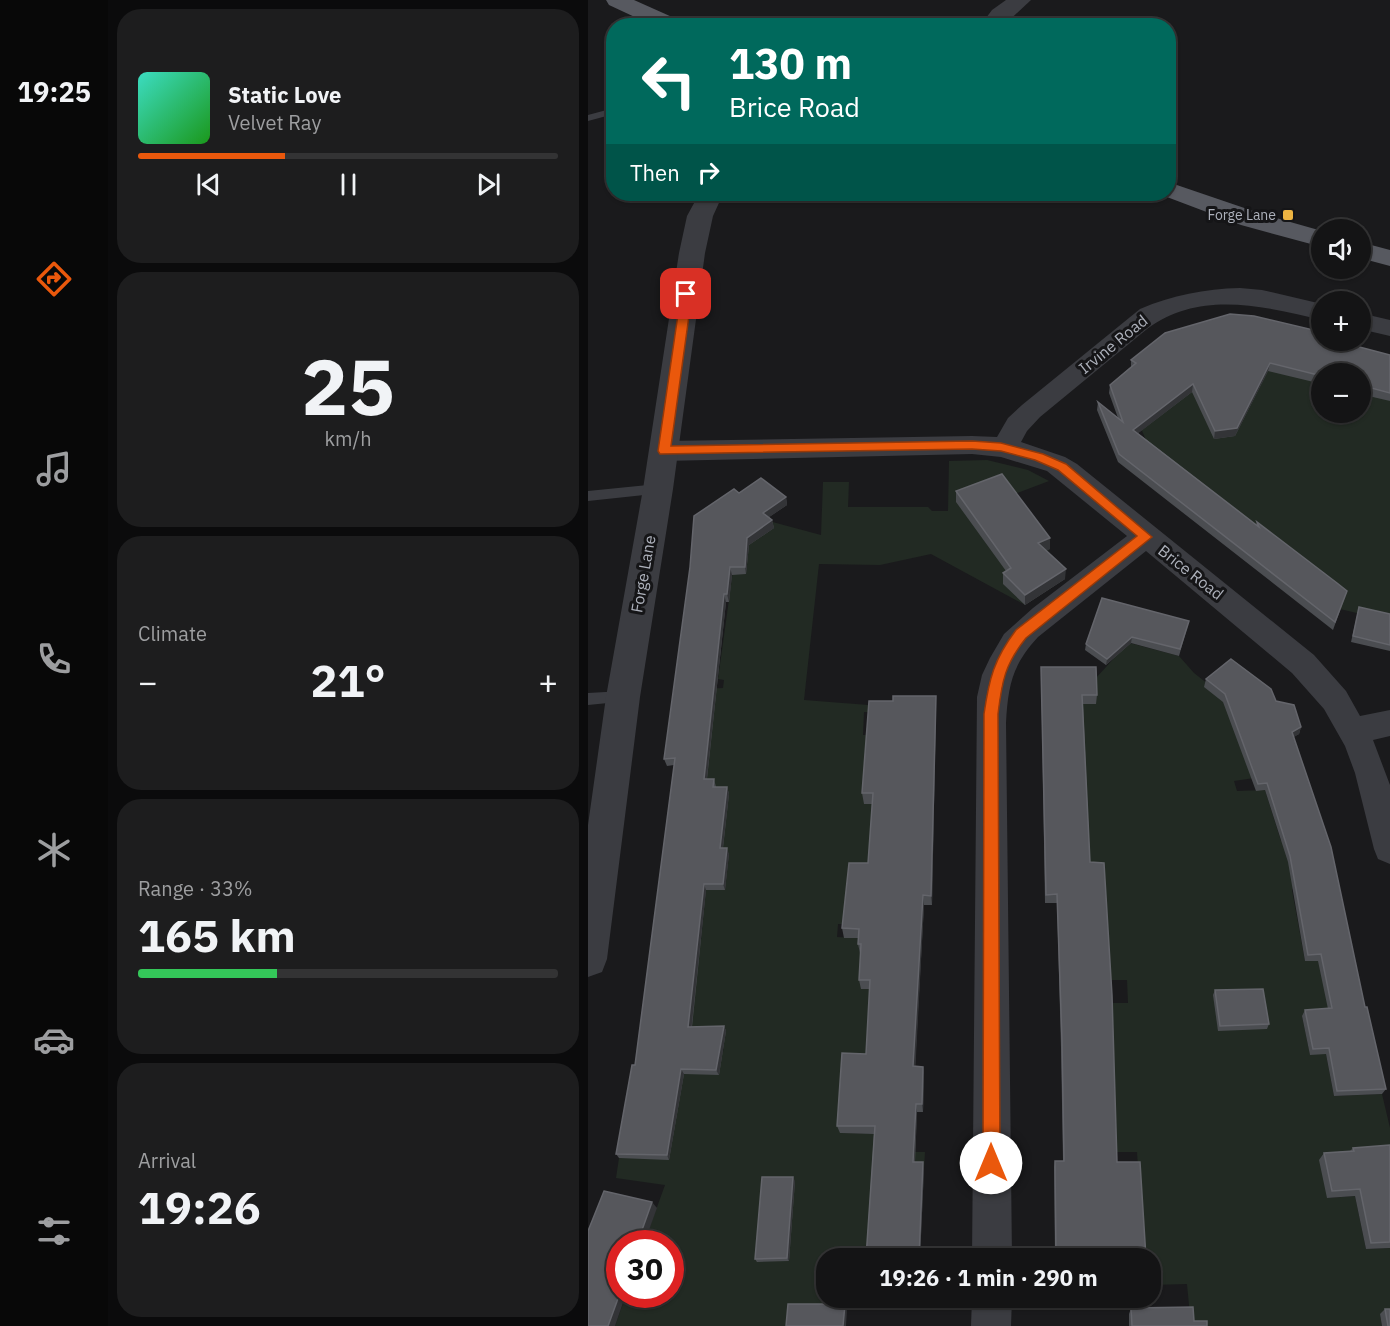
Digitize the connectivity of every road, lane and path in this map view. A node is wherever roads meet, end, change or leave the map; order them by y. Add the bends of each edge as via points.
1 (617, 0) edge
2 (1020, 0) edge
3 (656, 18) edge
4 (1000, 18) edge
5 (606, 113) edge
6 (588, 118) edge
7 (1176, 192) edge
8 (708, 201) edge
9 (1311, 236) edge
10 (1371, 253) edge
11 (1390, 258) edge
12 (1311, 309) edge
13 (1371, 324) edge
14 (1390, 328) edge
15 (1005, 448) junction
16 (664, 451) junction
17 (658, 489) junction
18 (588, 496) edge
19 (1146, 537) junction
20 (623, 697) junction
21 (588, 699) edge
22 (1390, 723) edge
23 (1353, 731) junction
24 (1390, 849) edge
25 (588, 959) edge
26 (992, 1248) edge
27 (992, 1308) edge
28 (991, 1326) edge

1 - 3 main road
2 - 4 street
5 - 6 lane
7 - 9 main road
8 - 16 street, Forge Lane via 692,253
10 - 11 main road
12 - 15 street, Irvine Road via 1235,296 1194,299 1163,308 1138,323 1031,411 1017,425
13 - 14 street
15 - 16 street, Brice Road via 972,445
15 - 19 street, Brice Road via 1062,467
16 - 17 street, Forge Lane
17 - 18 lane
17 - 20 street, Forge Lane
19 - 23 street, Brice Road via 1298,659 1332,696
19 - 26 street via 1021,634 1006,653 994,684
20 - 21 lane
20 - 25 street, Forge Lane
22 - 23 street
23 - 24 street, Brice Road via 1371,773
27 - 28 street

